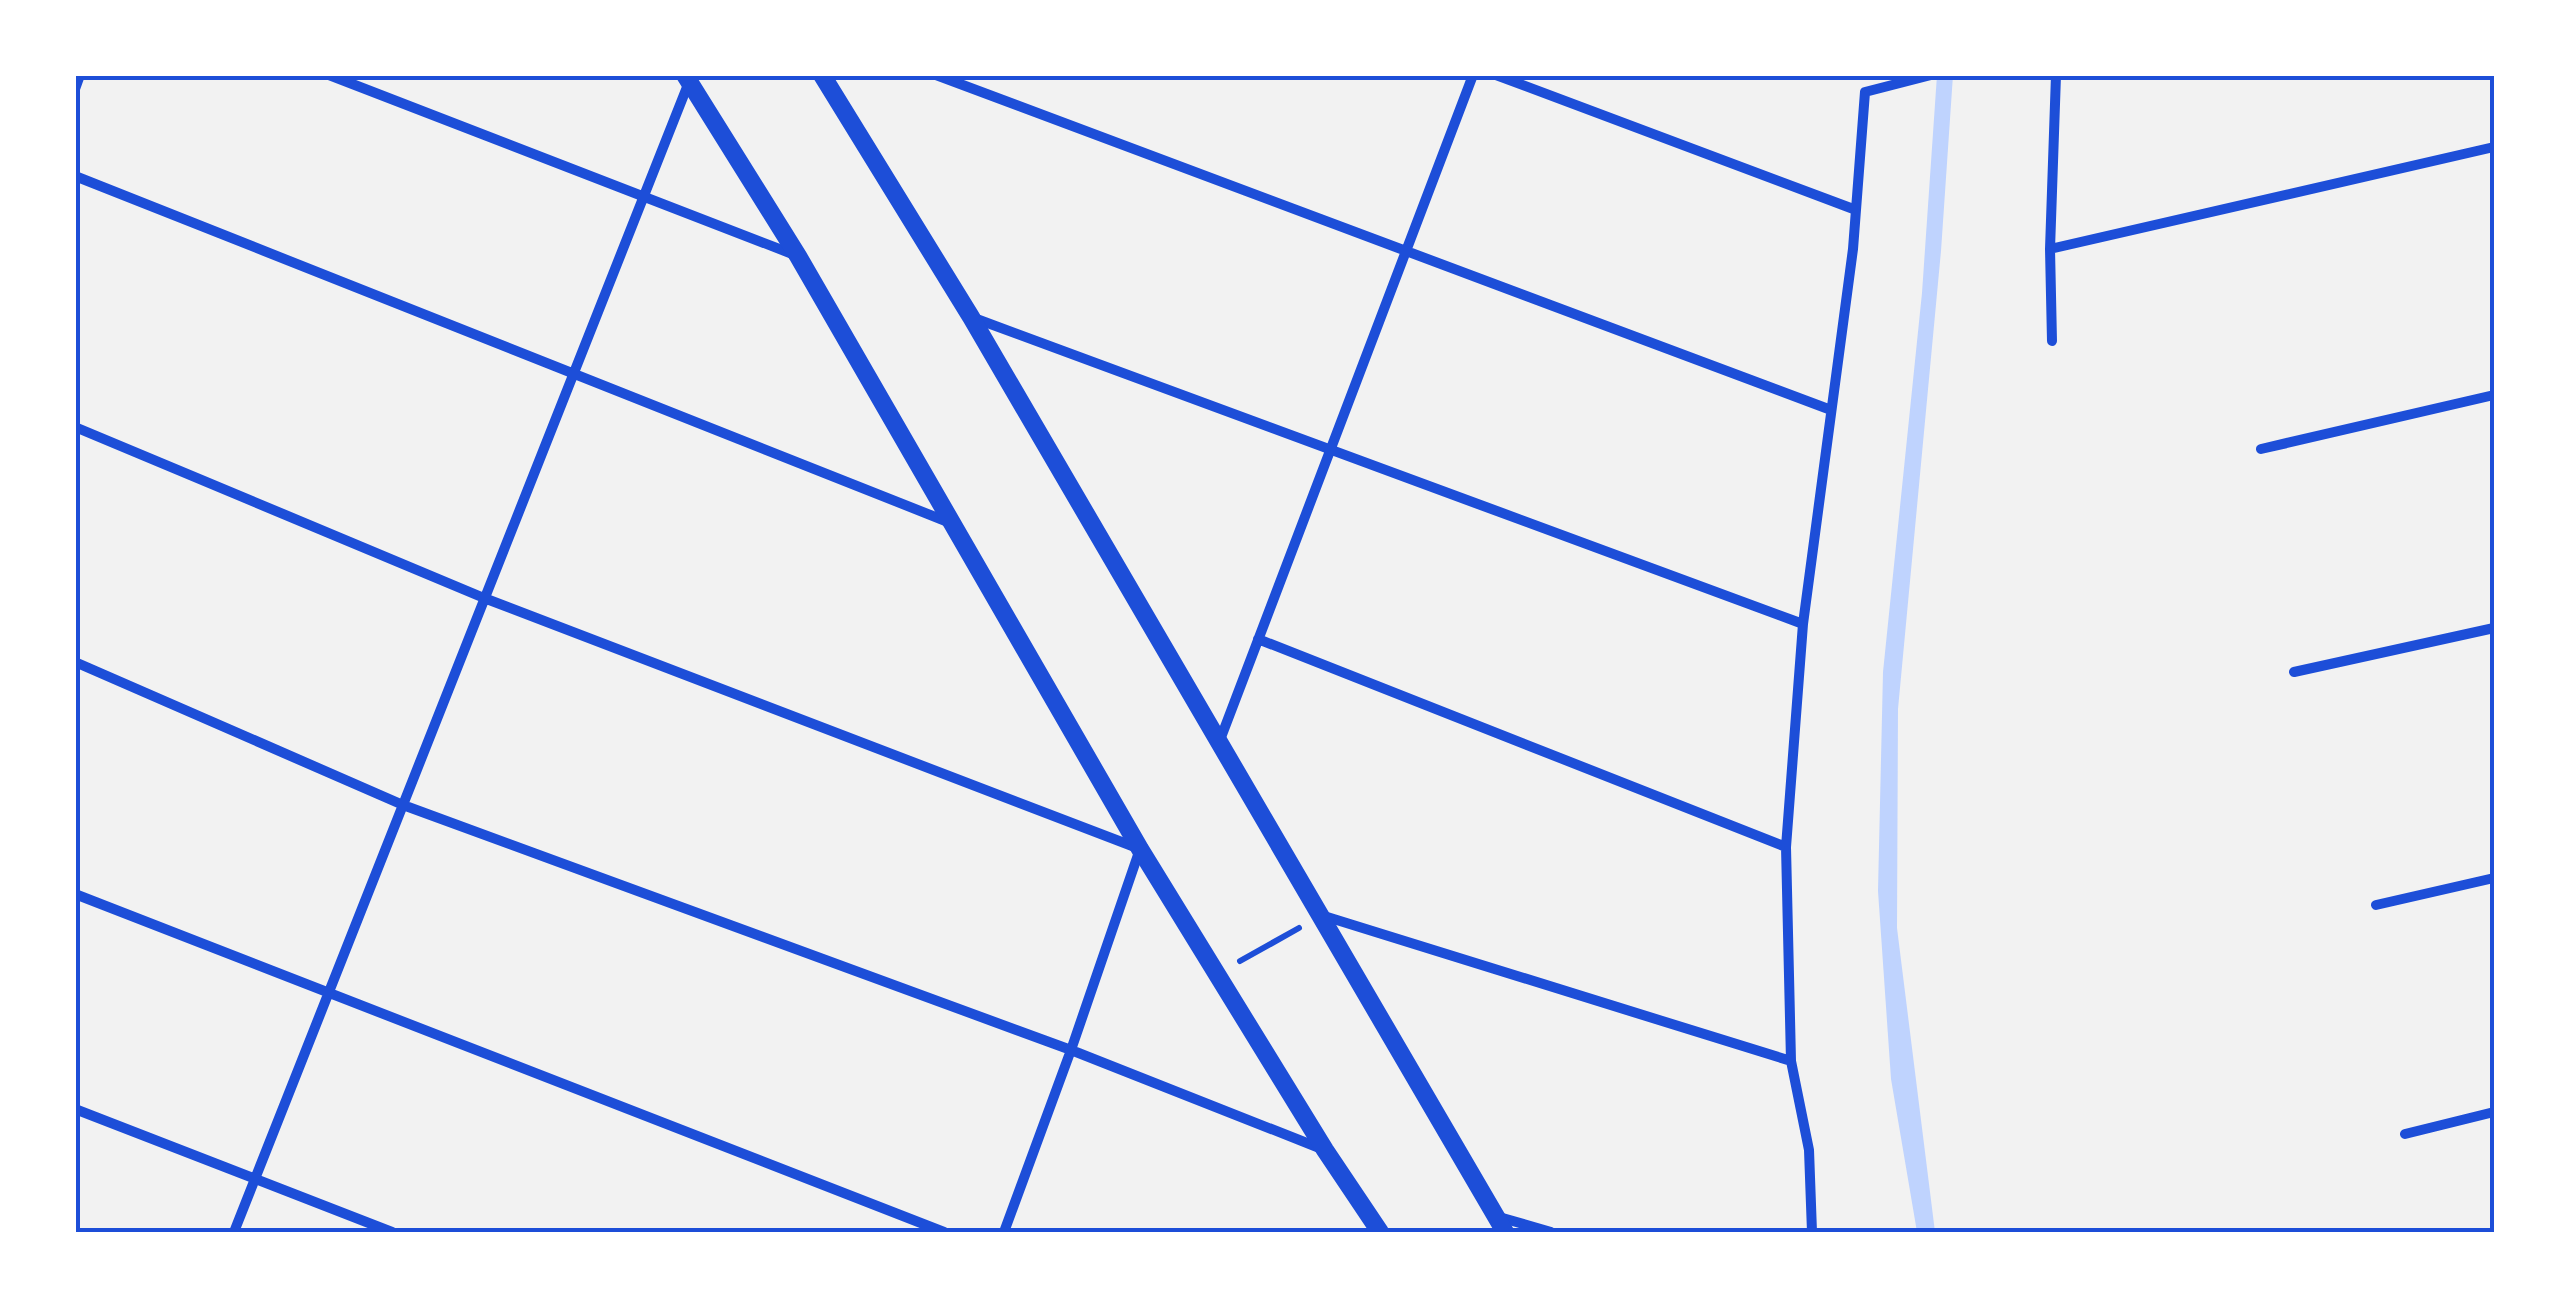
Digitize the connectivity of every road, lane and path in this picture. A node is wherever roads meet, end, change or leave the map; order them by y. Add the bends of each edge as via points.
1 (80, 75) edge
2 (329, 75) edge
3 (822, 75) edge
4 (936, 75) edge
5 (1473, 75) edge
6 (1496, 75) edge
7 (1930, 75) edge
8 (2056, 75) edge
9 (686, 78) edge
10 (75, 88) edge
11 (2494, 147) edge
12 (75, 176) edge
13 (644, 196) junction
14 (1856, 210) junction
15 (1405, 250) junction
16 (2050, 250) junction
17 (798, 256) junction
18 (971, 317) junction
19 (2052, 341) dead end
20 (574, 374) junction
21 (2494, 395) edge
22 (1832, 410) junction
23 (75, 426) edge
24 (2262, 448) dead end
25 (1329, 449) junction
26 (954, 524) junction
27 (484, 598) junction
28 (1803, 624) junction
29 (2494, 628) edge
30 (1258, 639) junction
31 (75, 662) edge
32 (2294, 672) dead end
33 (1220, 740) junction
34 (402, 805) junction
35 (1786, 847) junction
36 (1140, 849) junction
37 (2494, 878) edge
38 (75, 894) edge
39 (2376, 905) dead end
40 (1322, 916) junction
41 (1216, 974) junction
42 (328, 994) junction
43 (1072, 1050) junction
44 (1791, 1060) junction
45 (75, 1110) edge
46 (2494, 1112) edge
47 (2405, 1134) dead end
48 (1325, 1150) junction
49 (255, 1178) junction
50 (1500, 1224) edge
51 (234, 1232) edge
52 (392, 1232) edge
53 (944, 1232) edge
54 (1004, 1232) edge
55 (1380, 1232) edge
56 (1551, 1232) edge
57 (1812, 1232) edge

1 - 10 street
2 - 13 street
3 - 18 street
4 - 15 street
5 - 15 street
6 - 14 street
7 - 14 street via 1866,92
8 - 16 street
9 - 13 street
9 - 17 street
11 - 16 street
12 - 20 street
13 - 17 street
13 - 20 street
14 - 22 street
15 - 22 street
15 - 25 street
16 - 19 street
17 - 26 street
18 - 25 street
18 - 33 street
20 - 26 street
20 - 27 street
21 - 24 street
22 - 28 street
23 - 27 street
25 - 28 street
25 - 30 street
26 - 36 street
27 - 34 street
27 - 36 street
28 - 35 street
29 - 32 street
30 - 33 street
30 - 35 street
31 - 34 street
33 - 40 street
34 - 42 street
34 - 43 street
35 - 44 street
36 - 41 street
36 - 43 street
37 - 39 street
38 - 42 street
40 - 41 path
40 - 44 street
40 - 50 street
41 - 48 street
42 - 49 street
42 - 53 street
43 - 48 street
43 - 54 street
44 - 57 street via 1809,1150
45 - 49 street
46 - 47 street
48 - 55 street
49 - 51 street
49 - 52 street
50 - 56 street

